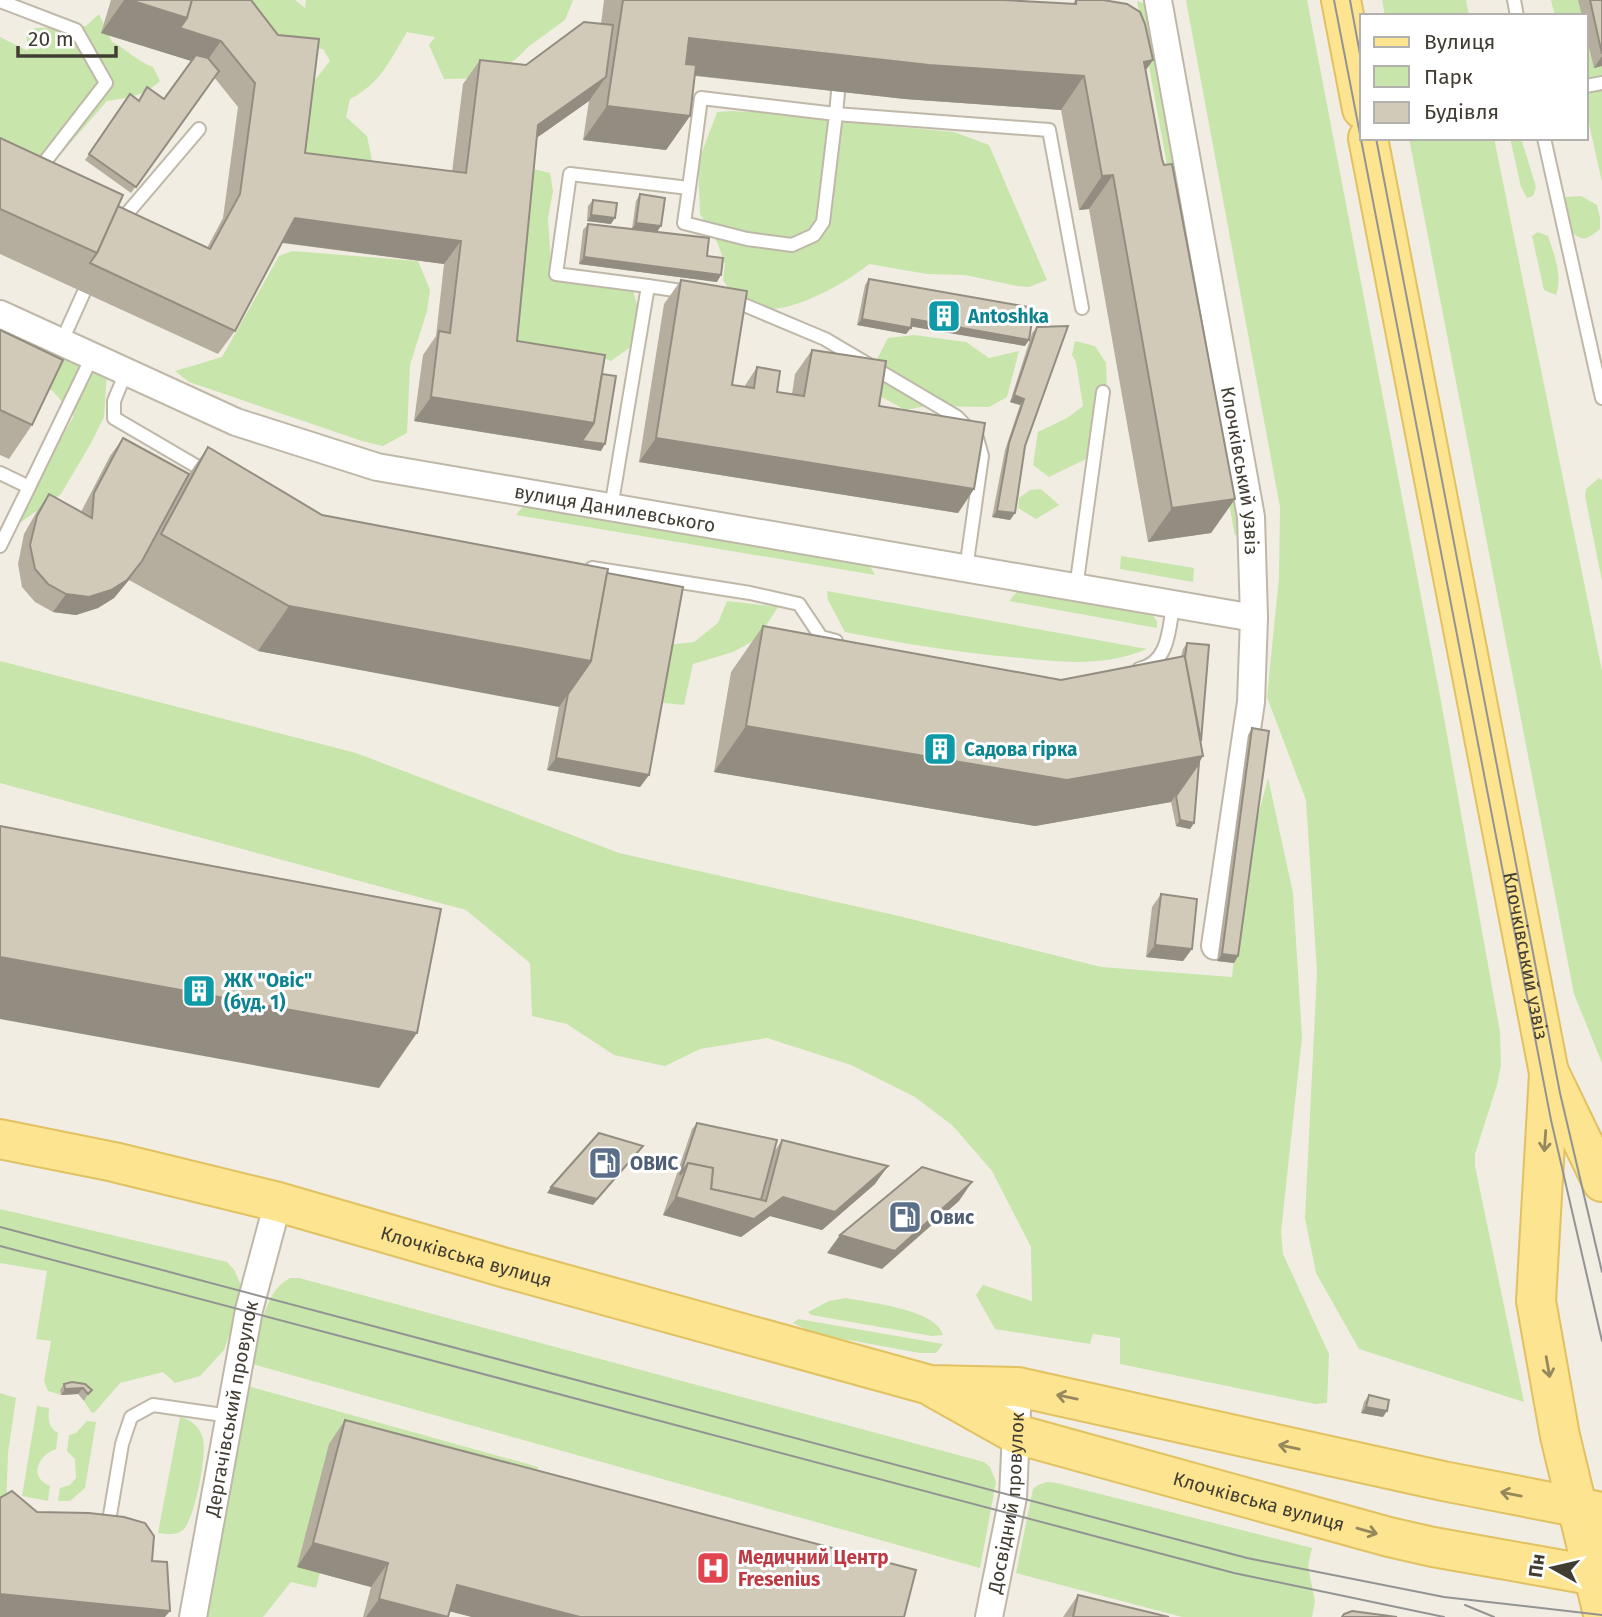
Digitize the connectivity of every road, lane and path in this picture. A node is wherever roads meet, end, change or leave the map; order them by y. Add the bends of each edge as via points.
1 (1157, 0) edge
2 (1341, 0) edge
3 (0, 1) edge
4 (838, 92) edge
5 (1360, 99) edge
6 (836, 114) junction
7 (199, 129) dead end
8 (1368, 140) edge
9 (1544, 140) edge
10 (23, 170) edge
11 (689, 188) junction
12 (110, 234) edge
13 (648, 286) junction
14 (84, 292) edge
15 (1082, 308) dead end
16 (0, 314) edge
17 (61, 343) junction
18 (92, 357) junction
19 (126, 372) junction
20 (1103, 392) dead end
21 (1602, 398) edge
22 (0, 474) edge
23 (223, 481) edge
24 (29, 487) junction
25 (611, 508) junction
26 (0, 546) edge
27 (579, 566) edge
28 (966, 569) junction
29 (1076, 588) junction
30 (1173, 605) junction
31 (1254, 618) junction
32 (843, 643) edge
33 (1119, 673) edge
34 (1215, 946) dead end
35 (1549, 1073) junction
36 (0, 1139) edge
37 (1602, 1182) edge
38 (278, 1202) junction
39 (929, 1385) junction
40 (1018, 1387) junction
41 (230, 1416) junction
42 (1016, 1434) junction
43 (1590, 1510) edge
44 (84, 1534) edge
45 (1599, 1588) edge
46 (193, 1617) edge
47 (989, 1617) edge

1 - 31 street, Клочківський узвіз via 1251,517
2 - 5 main road
3 - 10 lane via 76,30 106,82 34,175
4 - 6 lane
6 - 11 lane via 701,98
6 - 11 lane via 822,222 814,235 792,245 684,223
6 - 15 lane via 1049,130
7 - 12 lane
8 - 35 main road, Клочківський узвіз
9 - 21 lane
11 - 13 lane via 570,174 556,274
13 - 25 lane
13 - 28 lane via 736,300 825,340 957,417 977,438 982,456
14 - 17 lane
16 - 17 street, вулиця Данилевського
17 - 18 street, вулиця Данилевського
18 - 19 street, вулиця Данилевського
18 - 24 lane
19 - 23 lane via 114,401 114,418
19 - 25 street, вулиця Данилевського via 236,422 377,467
20 - 29 lane
22 - 24 lane
24 - 26 lane
25 - 28 street, вулиця Данилевського
27 - 32 lane via 799,604 821,637
28 - 29 street, вулиця Данилевського
29 - 30 street, вулиця Данилевського
30 - 31 street, вулиця Данилевського
30 - 33 lane via 1164,652 1147,667
31 - 34 street, Клочківський узвіз via 1251,702
35 - 37 main road, Клочківський узвіз
35 -> 43 main road, Клочківський узвіз via 1536,1301 1560,1436
36 - 38 main road, Клочківська вулиця
38 - 39 main road, Клочківська вулиця
38 - 41 street, Дергачівський провулок via 249,1310
39 - 40 main road, Клочківська вулиця
39 - 42 main road, Клочківська вулиця
40 - 42 street, Досвідний провулок
43 -> 40 main road, Клочківська вулиця
41 - 44 lane via 153,1405 131,1417 109,1521 97,1532
41 - 46 street, Дергачівський провулок
42 -> 45 main road, Клочківська вулиця via 1389,1537
42 - 47 street, Досвідний провулок via 1013,1497
43 - 45 main road, Клочківський узвіз

